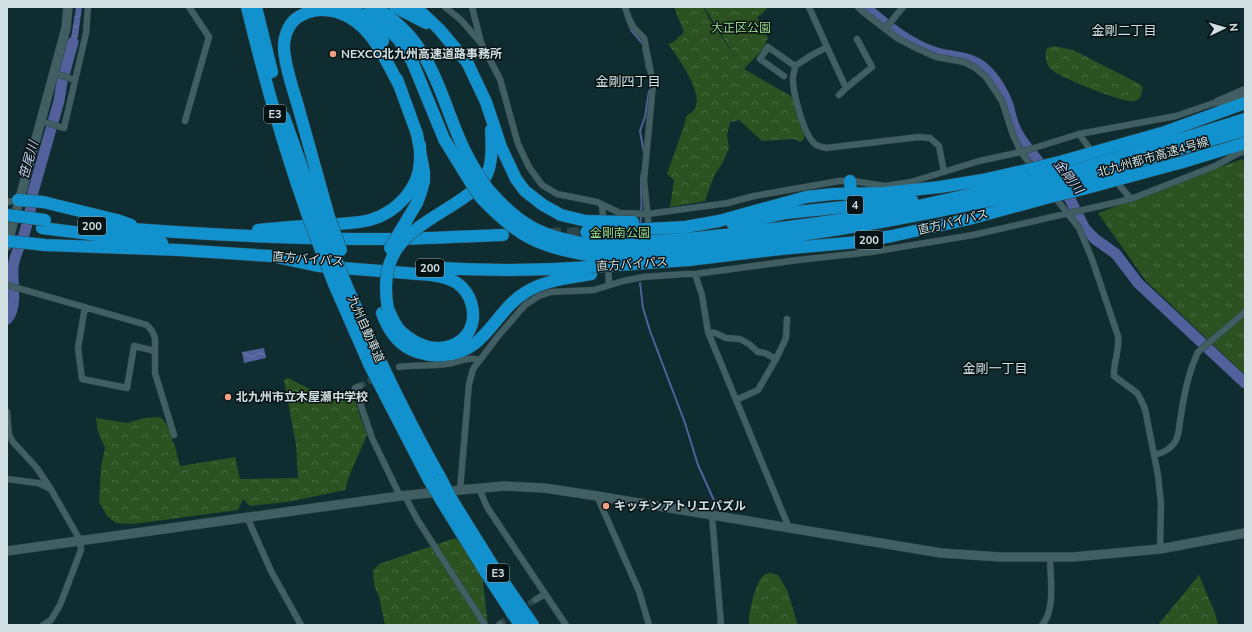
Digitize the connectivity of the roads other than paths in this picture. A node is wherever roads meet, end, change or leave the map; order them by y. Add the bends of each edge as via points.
1 (68, 7) edge
2 (88, 7) edge
3 (190, 7) edge
4 (240, 7) edge
5 (247, 7) edge
6 (256, 7) edge
7 (350, 7) edge
8 (358, 7) edge
9 (374, 7) edge
10 (395, 7) edge
11 (414, 7) edge
12 (444, 7) edge
13 (472, 7) edge
14 (625, 7) edge
15 (809, 7) edge
16 (858, 7) edge
17 (903, 7) edge
18 (885, 29) junction
19 (857, 39) dead end
20 (449, 41) junction
21 (481, 43) junction
22 (827, 47) junction
23 (796, 66) junction
24 (56, 74) junction
25 (784, 76) dead end
26 (74, 79) junction
27 (400, 87) junction
28 (846, 88) junction
29 (1245, 89) edge
30 (1245, 94) edge
31 (839, 95) dead end
32 (486, 102) junction
33 (1214, 103) junction
34 (1245, 103) edge
35 (1245, 119) edge
36 (185, 121) dead end
37 (43, 122) junction
38 (280, 129) junction
39 (1245, 130) edge
40 (1079, 134) junction
41 (1245, 143) edge
42 (420, 145) junction
43 (1090, 149) dead end
44 (1233, 150) junction
45 (1245, 151) edge
46 (1021, 152) junction
47 (944, 172) junction
48 (1073, 175) junction
49 (474, 179) junction
50 (850, 181) junction
51 (1120, 186) dead end
52 (1040, 189) junction
53 (1015, 190) junction
54 (851, 194) junction
55 (1131, 199) junction
56 (16, 200) edge
57 (602, 206) junction
58 (1066, 212) junction
59 (648, 214) junction
60 (7, 215) edge
61 (319, 218) junction
62 (7, 224) edge
63 (43, 224) junction
64 (688, 224) junction
65 (139, 230) junction
66 (504, 235) dead end
67 (585, 237) junction
68 (9, 242) edge
69 (889, 243) junction
70 (688, 249) junction
71 (781, 249) junction
72 (271, 256) junction
73 (590, 271) junction
74 (695, 274) junction
75 (653, 276) junction
76 (344, 282) junction
77 (609, 284) junction
78 (7, 285) edge
79 (85, 307) junction
80 (385, 310) junction
81 (1245, 312) edge
82 (787, 318) dead end
83 (708, 332) junction
84 (155, 351) junction
85 (776, 359) junction
86 (479, 360) junction
87 (398, 368) dead end
88 (360, 386) dead end
89 (736, 400) junction
90 (7, 412) edge
91 (174, 435) dead end
92 (1154, 454) junction
93 (7, 479) edge
94 (435, 480) junction
95 (479, 488) junction
96 (51, 489) junction
97 (460, 490) junction
98 (402, 496) junction
99 (597, 496) junction
100 (447, 500) junction
101 (712, 515) junction
102 (247, 517) junction
103 (789, 528) junction
104 (1245, 533) edge
105 (80, 540) junction
106 (1160, 549) junction
107 (7, 551) edge
108 (1050, 557) junction
109 (545, 594) junction
110 (535, 600) tunnel mouth
111 (43, 625) edge
112 (301, 625) edge
113 (485, 625) edge
114 (520, 625) edge
115 (533, 625) edge
116 (566, 625) edge
117 (649, 625) edge
118 (721, 625) edge
119 (1042, 625) edge

1 - 24 street
2 - 26 street via 86,33
3 - 36 street via 209,37
4 - 38 highway via 266,93
5 - 38 highway, 九州自動車道 / E3
6 - 61 highway, 九州自動車道 / E3 via 285,120
7 - 27 highway via 373,25 385,43
8 - 49 highway via 384,25 398,40 408,56 444,139
9 - 49 highway via 406,31 421,50 436,78 470,161
10 - 20 highway via 425,22
11 - 20 highway
12 - 21 street
13 - 21 street
14 - 59 street via 634,28 644,38 653,84 644,180
15 - 22 street
16 - 18 street
17 - 18 street
18 - 46 street via 897,38 936,57 974,66 986,77 1002,101
19 - 28 street via 872,67
20 - 32 highway via 467,62
21 - 57 street via 500,79 518,144 529,168 542,185 558,194 597,202
22 - 23 street
22 - 28 street
23 - 25 street via 768,47 760,59
23 - 47 street via 793,77 800,114 815,144 826,148 919,137 930,138 939,146
24 - 26 street
24 - 37 street
26 - 37 street via 64,128
27 - 42 highway
27 - 61 highway via 383,54 362,26 352,18 320,9 299,16 291,24 284,40 284,50
28 - 31 street
29 - 33 street
30 - 33 street via 1223,103
32 - 67 highway via 501,147 525,192 561,215
32 - 80 highway, bridge via 492,146 485,178 470,193 414,230 401,242 387,274
33 - 40 street via 1176,116
34 - 48 highway via 1165,132
35 - 48 highway, 北九州都市高速4号線 / 4
37 - 56 street
38 - 61 highway, 九州自動車道 / E3
39 - 48 highway, 北九州都市高速4号線 / 4
40 - 43 street
40 - 46 street
41 - 44 highway
42 - 65 highway via 419,168 409,192 398,205 370,220 257,230
42 - 80 highway, bridge via 424,172 421,192 383,261 380,274 379,292
44 - 45 street
44 - 48 highway via 1183,162
44 - 55 street via 1215,166
46 - 47 street
46 - 58 street
47 - 50 street via 897,185 885,186
48 - 52 highway, 北九州都市高速4号線 / 4, bridge
48 - 54 highway, bridge via 1027,170 940,187
49 - 67 highway, bridge via 499,217 518,232 563,251
50 - 54 highway
50 - 59 street via 826,183 728,203
51 - 55 street
52 - 53 highway, 北九州都市高速4号線 / 4
52 - 69 highway, 直方バイパス / 200 via 969,219
53 - 64 highway, 4 via 983,188 915,199 786,213 718,227
53 - 70 highway via 964,196 876,214 747,232
53 - 71 highway, 4 via 971,211 917,226
54 - 64 highway via 773,201
55 - 58 street
56 - 65 highway via 42,202 117,220
56 - 68 street
57 - 59 street via 620,213
57 - 77 street
58 - 69 street via 973,234
58 - 92 street via 1079,228 1092,259 1118,336 1119,347 1114,376 1141,400
59 - 75 street
60 - 63 highway, 直方バイパス / 200, bridge
61 - 76 highway, bridge
61 - 76 highway, 九州自動車道 / E3, bridge
62 - 63 highway, 直方バイパス / 200
63 - 65 highway, 直方バイパス / 200
63 - 72 highway, 直方バイパス / 200
64 - 67 highway, bridge
65 - 66 highway, 直方バイパス / 200 via 246,236 381,239
67 - 70 highway, bridge via 609,255
68 - 72 highway
69 - 71 highway, 直方バイパス / 200 via 858,242
69 - 74 street
70 - 71 highway, 直方バイパス / 200
70 - 73 highway, bridge
72 - 73 highway, 直方バイパス / 200 via 431,268
72 - 80 highway via 318,266 430,274 444,278 457,284 469,296 474,320 470,331 462,340 452,346 432,348 410,339
73 - 80 highway via 550,282 526,292 515,299 479,341 460,353 425,355 412,350 399,341 390,330
74 - 75 street
74 - 83 street via 702,295
75 - 77 street
76 - 94 highway, 九州自動車道 / E3 via 396,388
76 - 94 highway, 九州自動車道 / E3 via 370,366
77 - 86 street via 594,290 551,292 539,296 525,305
78 - 79 street
79 - 84 street via 147,325 155,338
79 - 84 street via 78,348 82,379 126,388 134,346
81 - 92 street via 1198,352 1186,388 1178,437 1166,451
82 - 85 street via 786,338
83 - 85 street via 726,338 740,339 758,352
83 - 89 street
84 - 91 street via 155,373
85 - 89 street via 758,390
86 - 87 street via 472,357 447,364
86 - 97 street via 473,369 469,384
88 - 98 street via 355,388 372,438
89 - 103 street
90 - 96 street via 9,435 13,442 36,467
92 - 106 street via 1162,504
93 - 96 street via 38,483
94 - 100 highway, 九州自動車道 / E3, bridge
95 - 97 street
95 - 99 street via 544,488
95 - 109 street via 487,508
96 - 105 street
97 - 98 street
98 - 102 street
98 - 113 street
99 - 101 street
99 - 117 street via 639,591
100 - 114 highway, 九州自動車道 / E3 via 488,576
100 - 115 highway, 九州自動車道 / E3
101 - 103 street
101 - 118 street
102 - 105 street
102 - 112 street via 271,571
103 - 108 street via 941,553
104 - 106 street
105 - 107 street
105 - 111 street via 81,550 60,605 51,620
106 - 108 street
108 - 119 street via 1051,602 1047,620
109 - 110 street
109 - 116 street

